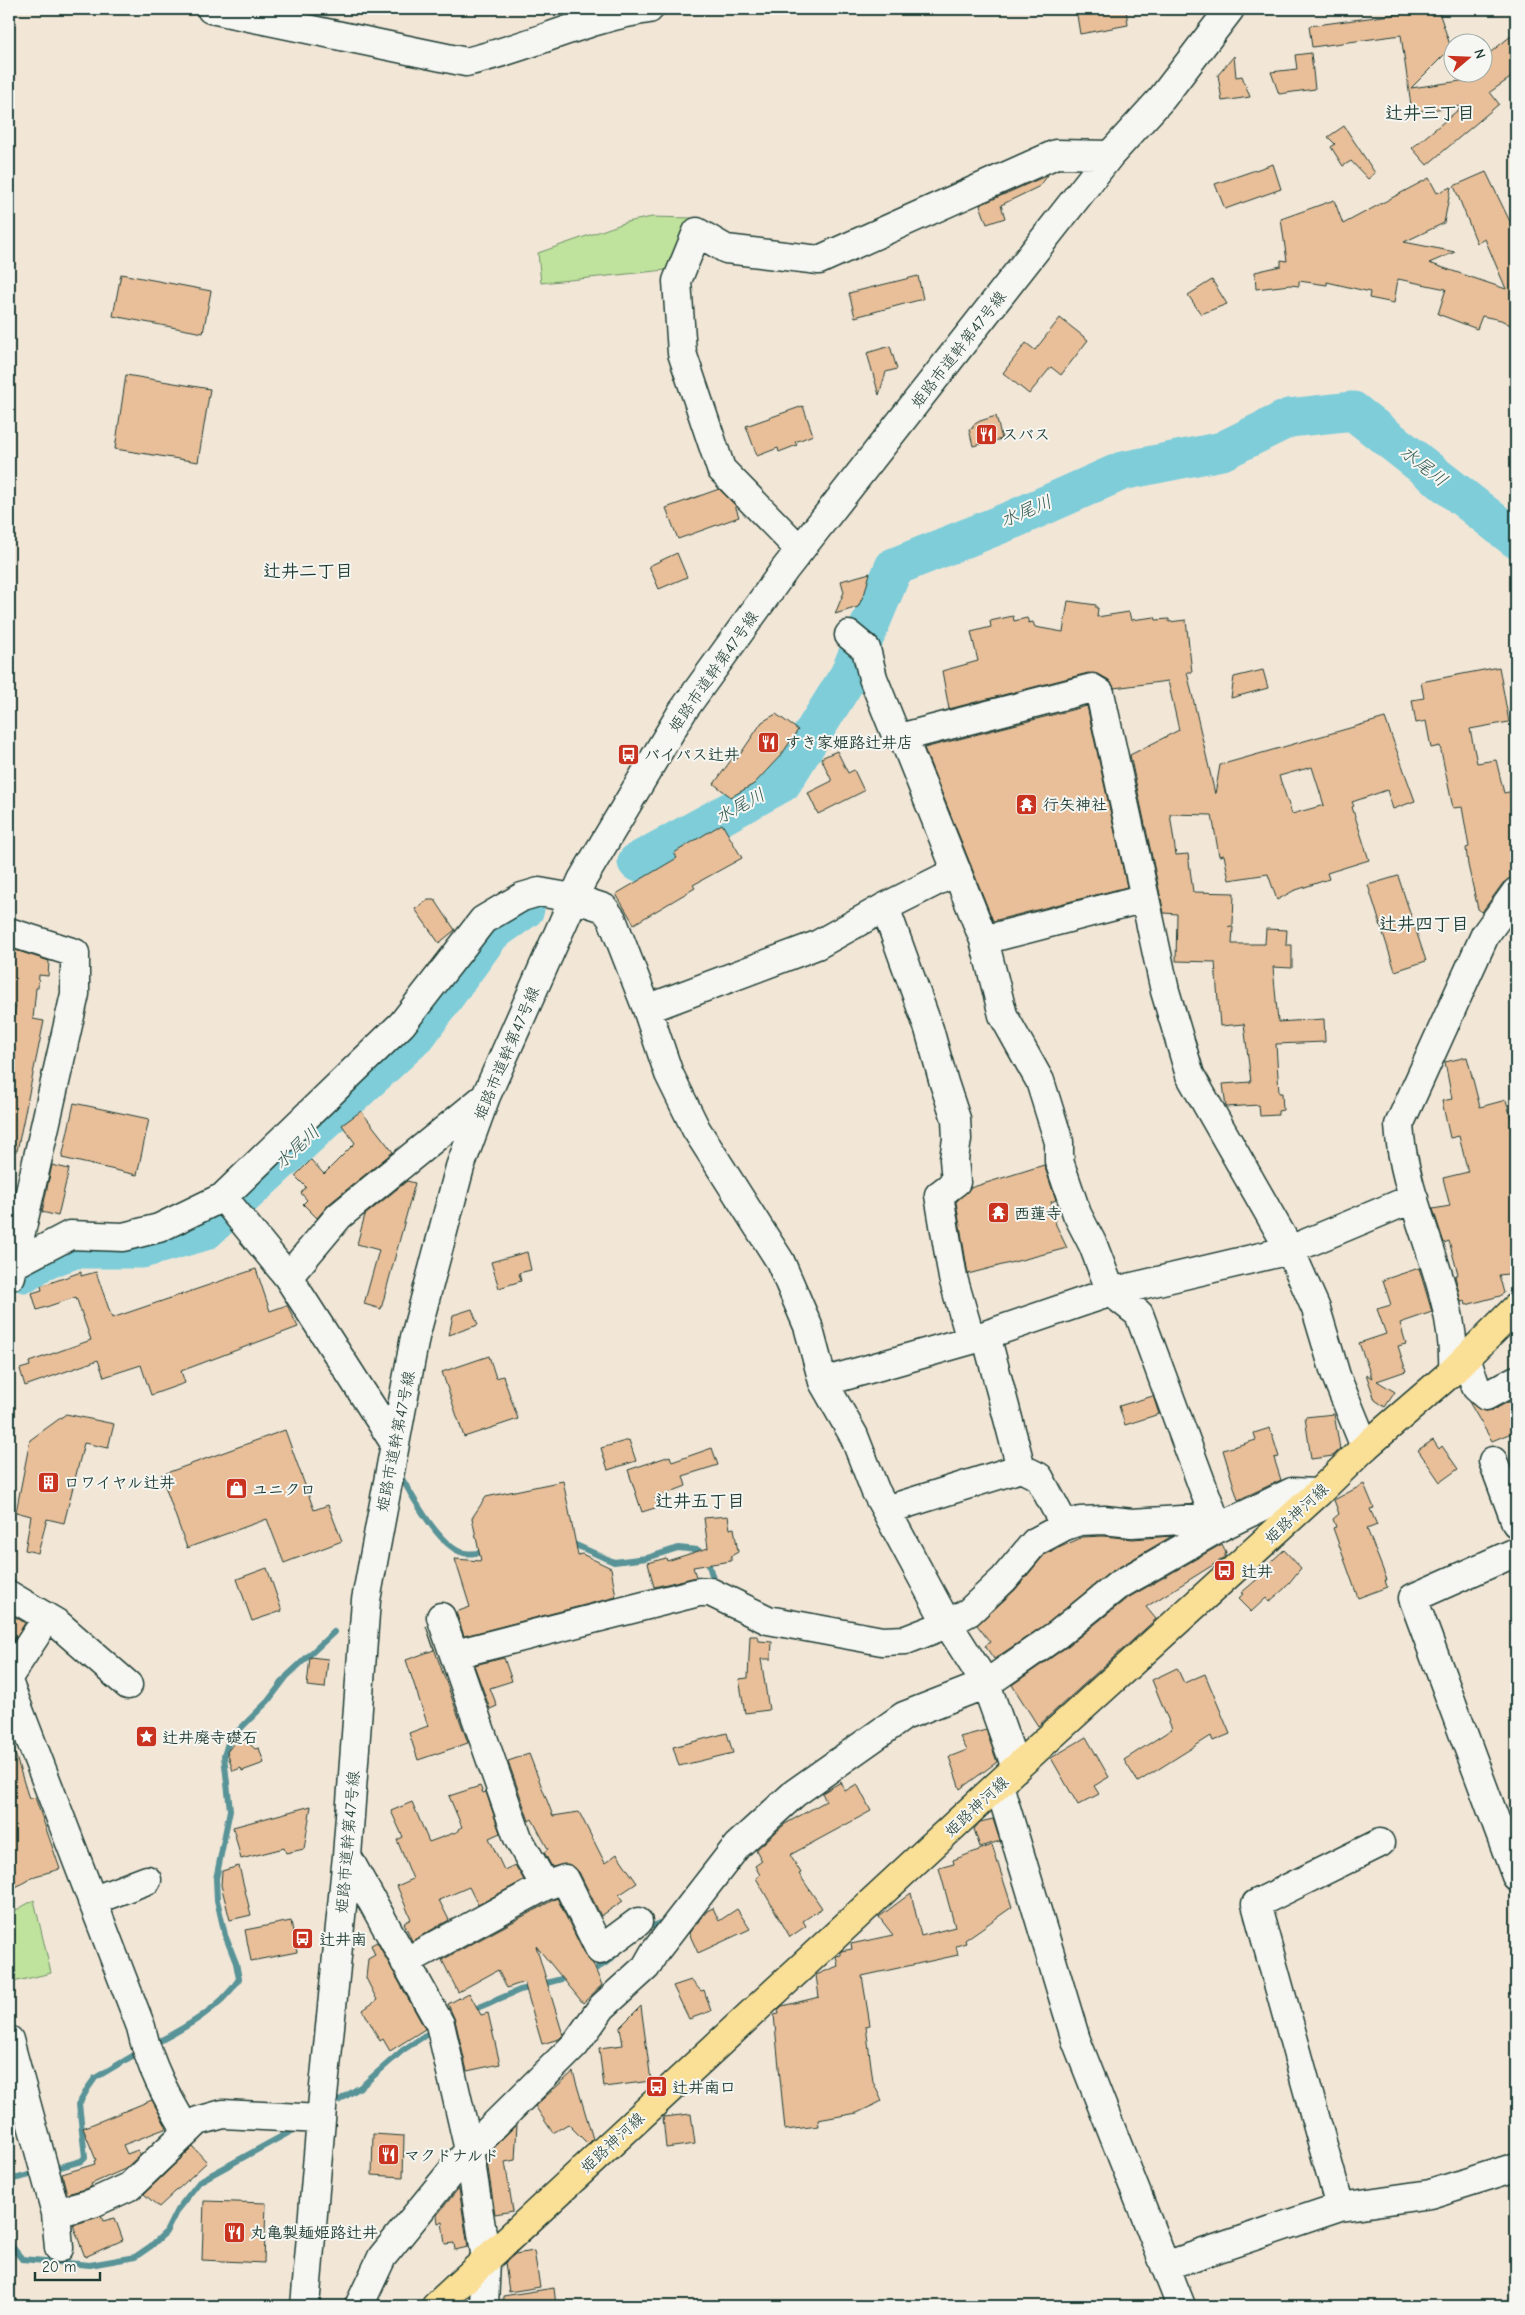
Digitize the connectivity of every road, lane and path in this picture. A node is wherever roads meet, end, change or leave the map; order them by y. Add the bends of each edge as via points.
1 (211, 9) edge
2 (643, 9) edge
3 (1230, 9) edge
4 (1110, 156) junction
5 (800, 550) junction
6 (855, 640) dead end
7 (903, 737) junction
8 (957, 871) junction
9 (1516, 892) edge
10 (573, 898) junction
11 (1144, 898) junction
12 (885, 907) junction
13 (9, 932) edge
14 (984, 940) junction
15 (647, 1010) junction
16 (486, 1096) junction
17 (223, 1197) junction
18 (1414, 1198) junction
19 (1290, 1250) junction
20 (10, 1273) edge
21 (288, 1277) junction
22 (1111, 1292) junction
23 (1516, 1308) edge
24 (979, 1338) junction
25 (1460, 1364) junction
26 (1516, 1380) edge
27 (823, 1382) junction
28 (394, 1442) junction
29 (1365, 1447) junction
30 (1493, 1461) dead end
31 (1021, 1468) junction
32 (1318, 1493) junction
33 (886, 1510) junction
34 (1216, 1523) junction
35 (1516, 1523) edge
36 (1065, 1526) junction
37 (1516, 1552) edge
38 (9, 1595) edge
39 (441, 1617) dead end
40 (47, 1618) junction
41 (947, 1624) junction
42 (455, 1654) junction
43 (9, 1676) edge
44 (9, 1684) edge
45 (986, 1684) junction
46 (128, 1685) dead end
47 (1008, 1776) junction
48 (1380, 1843) dead end
49 (347, 1856) junction
50 (1516, 1876) edge
51 (147, 1880) dead end
52 (545, 1886) junction
53 (92, 1901) junction
54 (638, 1922) dead end
55 (405, 1962) junction
56 (9, 2040) edge
57 (321, 2119) junction
58 (187, 2131) junction
59 (469, 2150) junction
60 (1516, 2168) edge
61 (1340, 2206) junction
62 (56, 2213) junction
63 (59, 2248) dead end
64 (486, 2259) junction
65 (1165, 2266) junction
66 (305, 2306) edge
67 (359, 2306) edge
68 (436, 2306) edge
69 (484, 2306) edge
70 (1181, 2306) edge

1 - 2 street via 466,62 496,55 571,27
3 - 4 street, 姫路市道幹第47号線 via 1162,98
4 - 5 street, 姫路市道幹第47号線
4 - 5 street via 1056,154 819,260 726,249 697,232 677,281 682,353 722,469
5 - 10 street, 姫路市道幹第47号線 via 682,712
6 - 7 street via 896,735
7 - 8 street
7 - 11 street via 1092,688 1100,692
8 - 12 street
8 - 14 street
9 - 18 street via 1484,935 1399,1125 1401,1153
10 - 15 street via 604,908 612,920
10 - 16 street, 姫路市道幹第47号線
10 - 17 street via 539,892 522,896 483,920 402,1024
11 - 14 street
11 - 19 street via 1165,991 1190,1075
12 - 15 street via 817,945
12 - 24 street via 929,1029 956,1119 956,1182 939,1195 953,1278
13 - 20 street via 75,953 75,994
14 - 22 street via 1002,1014 1040,1081 1059,1142 1059,1161 1077,1214 1093,1244
15 - 27 street via 669,1074 696,1129 780,1261 808,1326
16 - 21 street via 339,1216
16 - 28 street, 姫路市道幹第47号線 via 441,1232
17 - 20 street via 159,1228 132,1235 70,1235
17 - 21 street
18 - 19 street
18 - 25 street via 1445,1299
19 - 22 street
19 - 29 street via 1316,1309 1336,1376
21 - 28 street
22 - 24 street
22 - 34 street via 1139,1314
23 - 25 main road, 姫路神河線
24 - 27 street
24 - 31 street
25 - 26 street via 1486,1396
25 - 29 main road, 姫路神河線
27 - 33 street via 854,1436
28 - 49 street, 姫路市道幹第47号線 via 366,1600
29 - 32 main road, 姫路神河線
30 - 35 street
31 - 33 street
31 - 36 street via 1039,1477
32 - 34 street via 1292,1492
32 - 47 main road, 姫路神河線
33 - 41 street
34 - 36 street via 1088,1521
34 - 45 street via 1117,1586 1058,1634
36 - 41 street via 1035,1542 1004,1579 969,1612
37 - 50 street via 1413,1598
38 - 40 street
39 - 42 street
40 - 43 street
40 - 46 street
41 - 42 street via 906,1640 882,1640 768,1620 710,1592 699,1592
41 - 45 street
42 - 52 street via 518,1838
44 - 53 street
45 - 47 street
45 - 59 street via 904,1716 795,1793 737,1846 646,1967 602,2007 575,2045
47 - 64 main road, 姫路神河線
47 - 65 street via 1076,2040
48 - 61 street via 1256,1904
49 - 55 street
49 - 57 street, 姫路市道幹第47号線
51 - 53 street
52 - 54 street via 565,1879 600,1950
52 - 55 street
53 - 58 street via 141,2027 146,2049
55 - 59 street via 440,2024
56 - 62 street
57 - 58 street via 223,2114 198,2121
57 - 66 street, 姫路市道幹第47号線
58 - 62 street via 130,2186 93,2203
59 - 64 street
59 - 67 street via 382,2257
60 - 61 street via 1430,2194
61 - 65 street
62 - 63 street
64 - 68 main road, 姫路神河線
64 - 69 street
65 - 70 street

